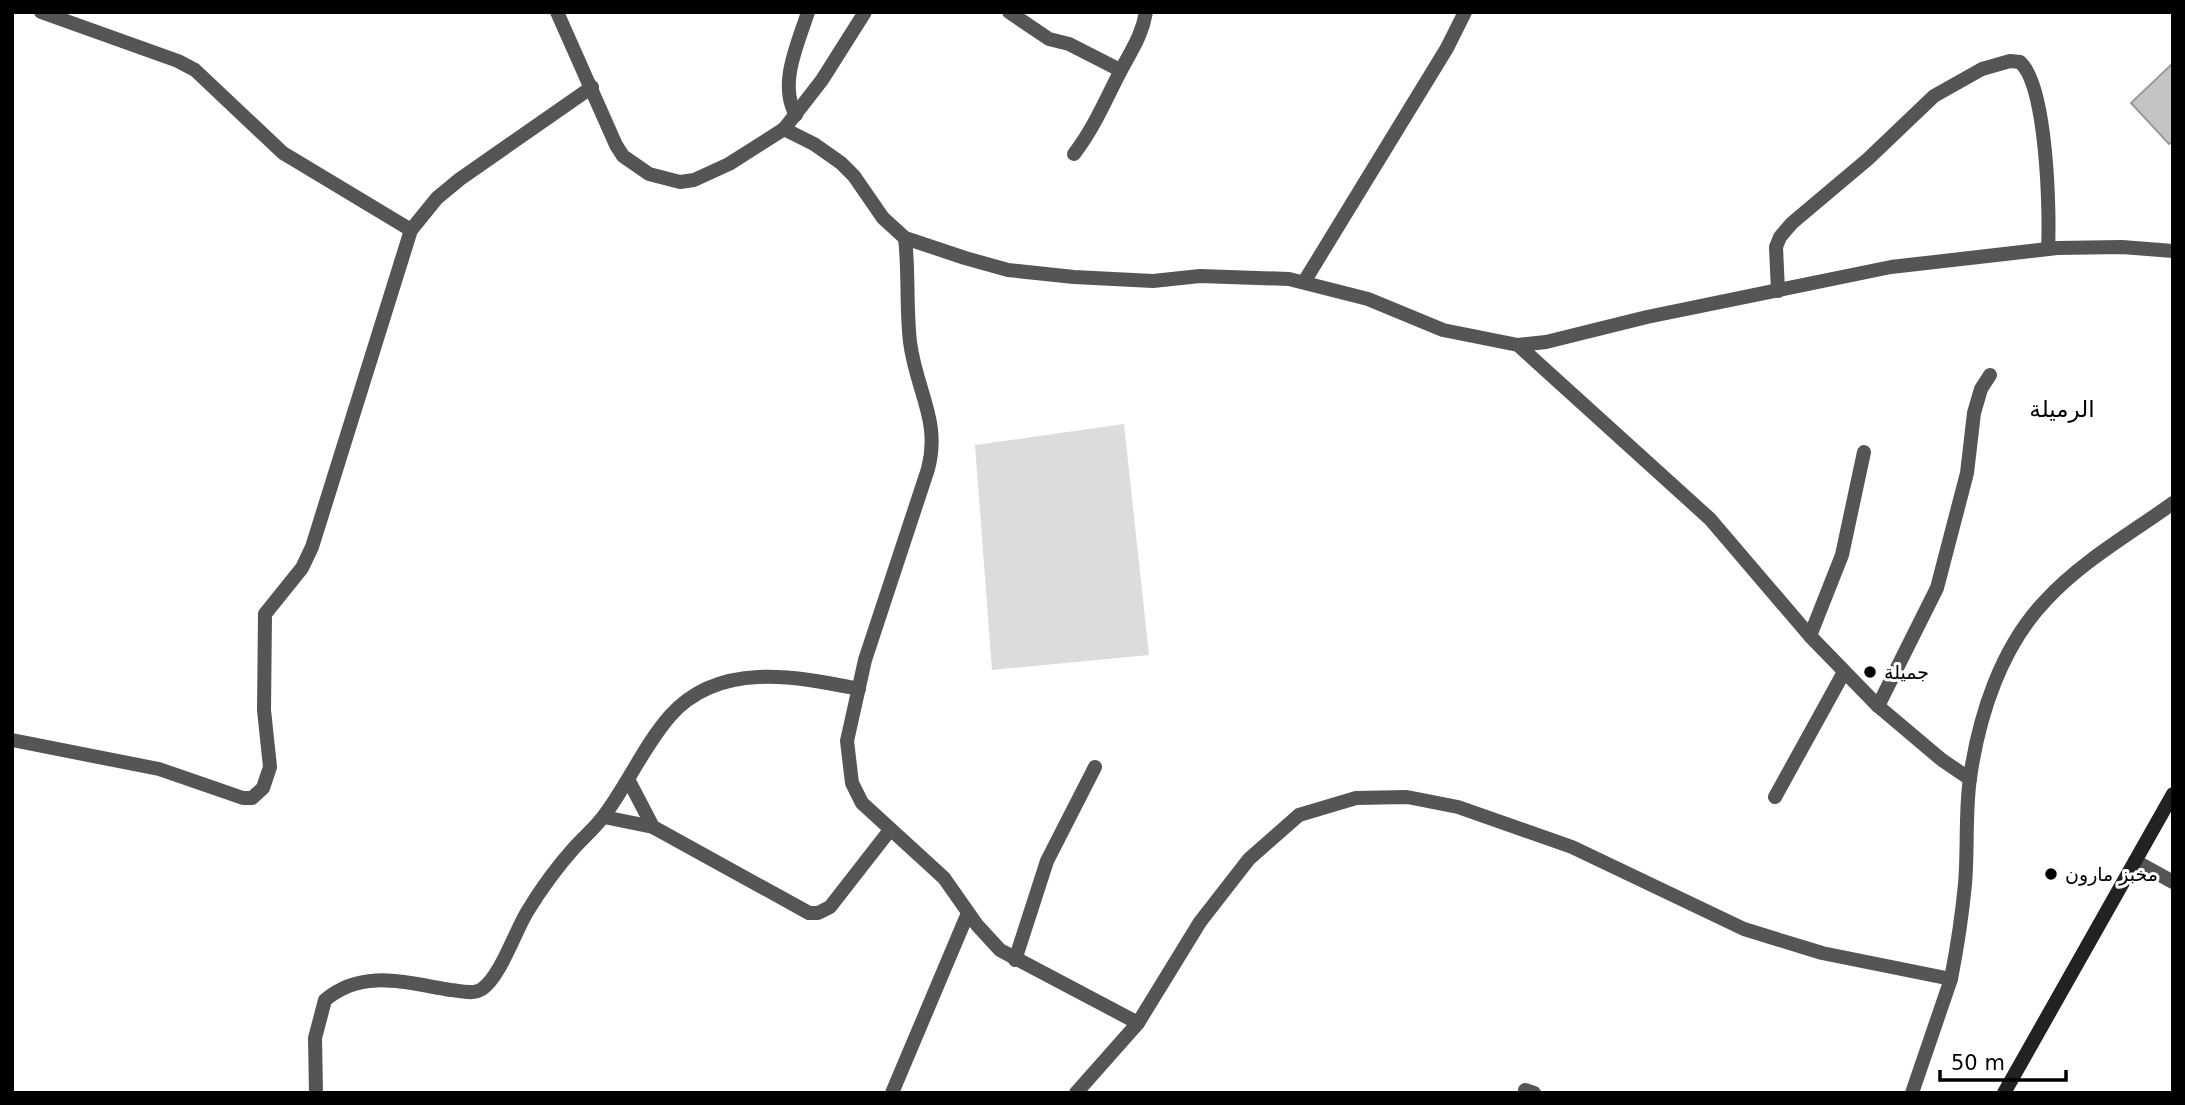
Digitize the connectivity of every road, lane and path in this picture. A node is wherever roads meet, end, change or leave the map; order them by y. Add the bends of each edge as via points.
1 (41, 12) edge
2 (557, 12) edge
3 (808, 12) edge
4 (865, 12) edge
5 (1009, 12) edge
6 (1146, 12) edge
7 (1465, 12) edge
8 (1121, 71) junction
9 (592, 87) junction
10 (796, 115) junction
11 (785, 129) junction
12 (1074, 154) dead end
13 (411, 230) junction
14 (905, 238) junction
15 (2048, 249) junction
16 (2171, 249) edge
17 (1304, 282) junction
18 (1778, 291) junction
19 (1518, 345) junction
20 (1990, 375) dead end
21 (1864, 452) dead end
22 (2173, 503) edge
23 (1810, 636) junction
24 (1844, 672) junction
25 (859, 689) junction
26 (1878, 706) junction
27 (12, 740) edge
28 (1095, 767) dead end
29 (1970, 779) junction
30 (629, 780) junction
31 (2173, 794) edge
32 (1775, 797) dead end
33 (604, 817) junction
34 (653, 827) junction
35 (890, 830) junction
36 (2135, 861) junction
37 (2173, 882) edge
38 (968, 913) junction
39 (1015, 960) junction
40 (1951, 979) junction
41 (1138, 1023) junction
42 (316, 1093) edge
43 (892, 1093) edge
44 (1076, 1093) edge
45 (1912, 1093) edge
46 (2004, 1093) edge

1 - 13 street via 195,70 283,153
2 - 9 street
3 - 10 street via 790,72 788,96
4 - 10 street
5 - 8 street via 1049,39 1069,44
6 - 8 street via 1134,50
7 - 17 street
8 - 12 street via 1102,113
9 - 11 street via 623,156 665,179 680,182 707,176
9 - 13 street via 460,179 423,212
10 - 11 street
11 - 14 street via 841,163 883,218
13 - 27 street via 312,547 302,568 265,614 264,710 271,753 263,788 252,798 243,798 159,769
14 - 17 street via 1008,270 1114,279 1269,277
14 - 25 street via 910,340 934,430 933,445
15 - 16 street
15 - 18 street via 1862,271
15 - 18 street via 2044,146 2031,75 2020,62 2010,61 1982,69 1934,96 1791,223 1776,247
17 - 19 street via 1368,299 1443,330
18 - 19 street
19 - 23 street via 1710,519
20 - 26 street via 1980,389 1974,413 1967,473 1937,588
21 - 23 street via 1842,555
22 - 29 street via 2077,570 2030,618 1997,677 1979,730
23 - 24 street
24 - 26 street
24 - 32 street
25 - 30 street via 789,677 736,679 705,687 668,718
25 - 35 street via 847,741 847,764 862,803
26 - 29 street
28 - 39 street via 1047,861
29 - 40 street via 1965,883
30 - 33 street
30 - 34 street
31 - 36 main road
33 - 34 street
33 - 42 street via 550,877 482,989 465,992 373,979 355,981 326,1000 315,1038
34 - 35 street via 800,909 818,913 830,907
35 - 38 street via 929,862
36 - 37 street
36 - 46 main road
38 - 39 street via 989,939
38 - 43 street
39 - 41 street
40 - 41 street via 1822,953 1744,929 1519,826 1447,804 1380,795 1299,815 1271,837 1248,859 1200,922
40 - 45 street
41 - 44 street

